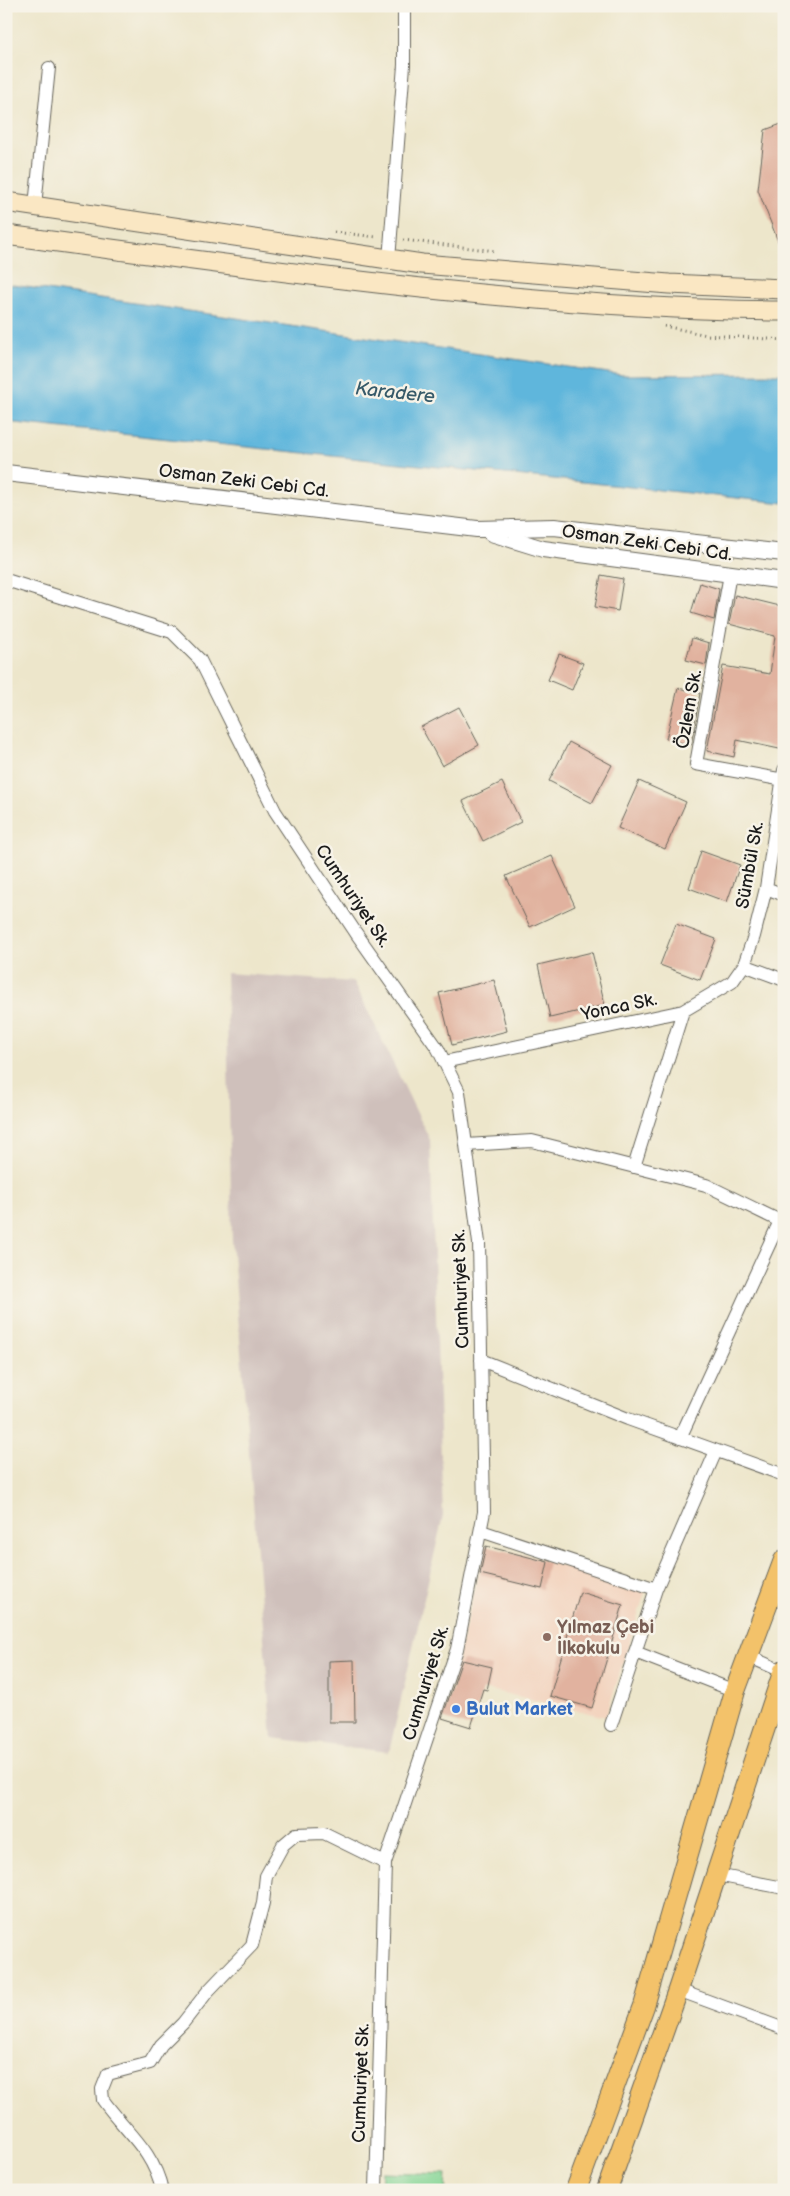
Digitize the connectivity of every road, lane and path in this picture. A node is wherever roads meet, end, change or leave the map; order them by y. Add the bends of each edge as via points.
1 (404, 6) edge
2 (49, 68) dead end
3 (6, 202) edge
4 (35, 206) junction
5 (6, 235) edge
6 (389, 260) junction
7 (784, 288) edge
8 (784, 311) edge
9 (6, 473) edge
10 (476, 529) junction
11 (784, 553) edge
12 (730, 574) junction
13 (6, 580) edge
14 (784, 582) edge
15 (783, 776) edge
16 (766, 888) junction
17 (784, 895) edge
18 (744, 965) junction
19 (784, 980) edge
20 (683, 1011) junction
21 (444, 1062) junction
22 (466, 1145) junction
23 (634, 1167) junction
24 (782, 1222) edge
25 (481, 1360) junction
26 (680, 1438) junction
27 (716, 1451) junction
28 (784, 1475) edge
29 (480, 1531) junction
30 (784, 1560) edge
31 (656, 1589) junction
32 (635, 1652) junction
33 (748, 1656) junction
34 (784, 1671) edge
35 (735, 1691) junction
36 (611, 1725) dead end
37 (385, 1863) junction
38 (717, 1874) junction
39 (784, 1888) edge
40 (678, 1990) junction
41 (784, 2029) edge
42 (162, 2190) edge
43 (376, 2190) edge
44 (576, 2190) edge
45 (607, 2190) edge

1 - 6 street via 404,65
2 - 4 street
3 - 4 main road
4 - 6 main road
5 - 8 main road via 356,280 585,304
6 - 7 main road via 668,284
9 - 10 street, Osman Zeki Cebi Cd.
10 - 11 street, Osman Zeki Cebi Cd. via 554,527
10 - 12 street, Osman Zeki Cebi Cd. via 543,549
12 - 14 street, Osman Zeki Cebi Cd.
12 - 15 street, Özlem Sk. via 696,764
13 - 21 street, Cumhuriyet Sk. via 172,632 200,660 275,811
15 - 16 street, Sümbül Sk.
16 - 17 street
16 - 18 street, Sümbül Sk.
18 - 19 street
18 - 20 street, Yonca Sk. via 732,982
20 - 21 street, Yonca Sk.
20 - 23 street
21 - 22 street, Cumhuriyet Sk. via 459,1092
22 - 23 street via 532,1141
22 - 25 street, Cumhuriyet Sk. via 480,1243
23 - 24 street via 706,1185
24 - 26 street
25 - 26 street
25 - 29 street, Cumhuriyet Sk. via 484,1512
26 - 27 street
27 - 28 street
27 - 31 street
29 - 31 street
29 - 37 street, Cumhuriyet Sk. via 457,1649
30 - 33 main road
31 - 32 street
32 - 35 street
32 - 36 street
33 - 34 street
33 - 35 main road
34 - 38 main road
35 - 44 main road via 644,2006
37 - 42 street via 324,1833 296,1834 283,1845 266,1876 252,1945 161,2045 150,2063 108,2074 102,2089 103,2100 148,2154 157,2170
37 - 43 street, Cumhuriyet Sk.
38 - 39 street
38 - 40 main road
40 - 41 street
40 - 45 main road

